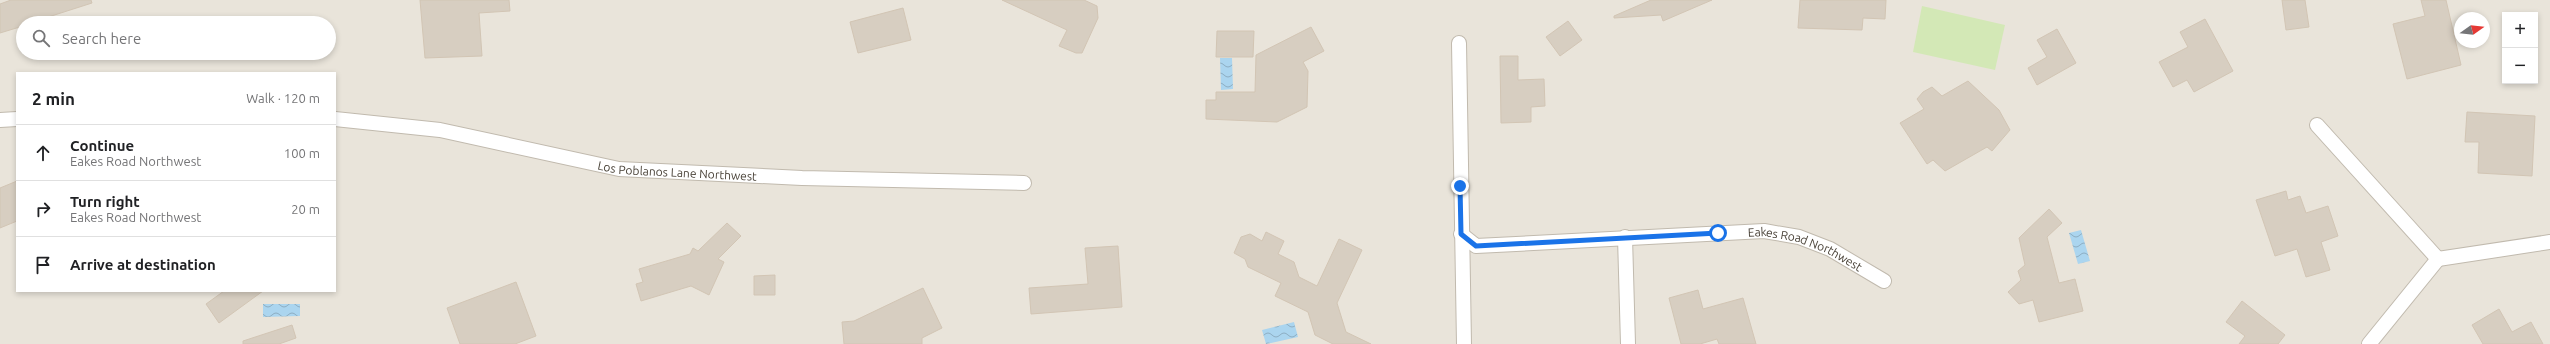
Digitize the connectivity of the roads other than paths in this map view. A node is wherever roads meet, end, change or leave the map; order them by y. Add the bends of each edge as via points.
1 (1459, 43) dead end
2 (16, 119) edge
3 (336, 119) edge
4 (0, 120) edge
5 (2317, 125) dead end
6 (1024, 183) dead end
7 (1461, 234) junction
8 (1625, 237) junction
9 (2550, 242) edge
10 (2438, 260) junction
11 (1884, 282) dead end
12 (1464, 344) edge
13 (1628, 344) edge
14 (2369, 344) edge

1 - 7 street
2 - 4 street
3 - 6 street, Los Poblanos Lane Northwest via 440,130 619,169 802,178
5 - 10 street
7 - 8 street, Eakes Road Northwest via 1476,246
7 - 12 street
8 - 11 street, Eakes Road Northwest via 1764,230 1830,248
8 - 13 street
9 - 10 street
10 - 14 street

